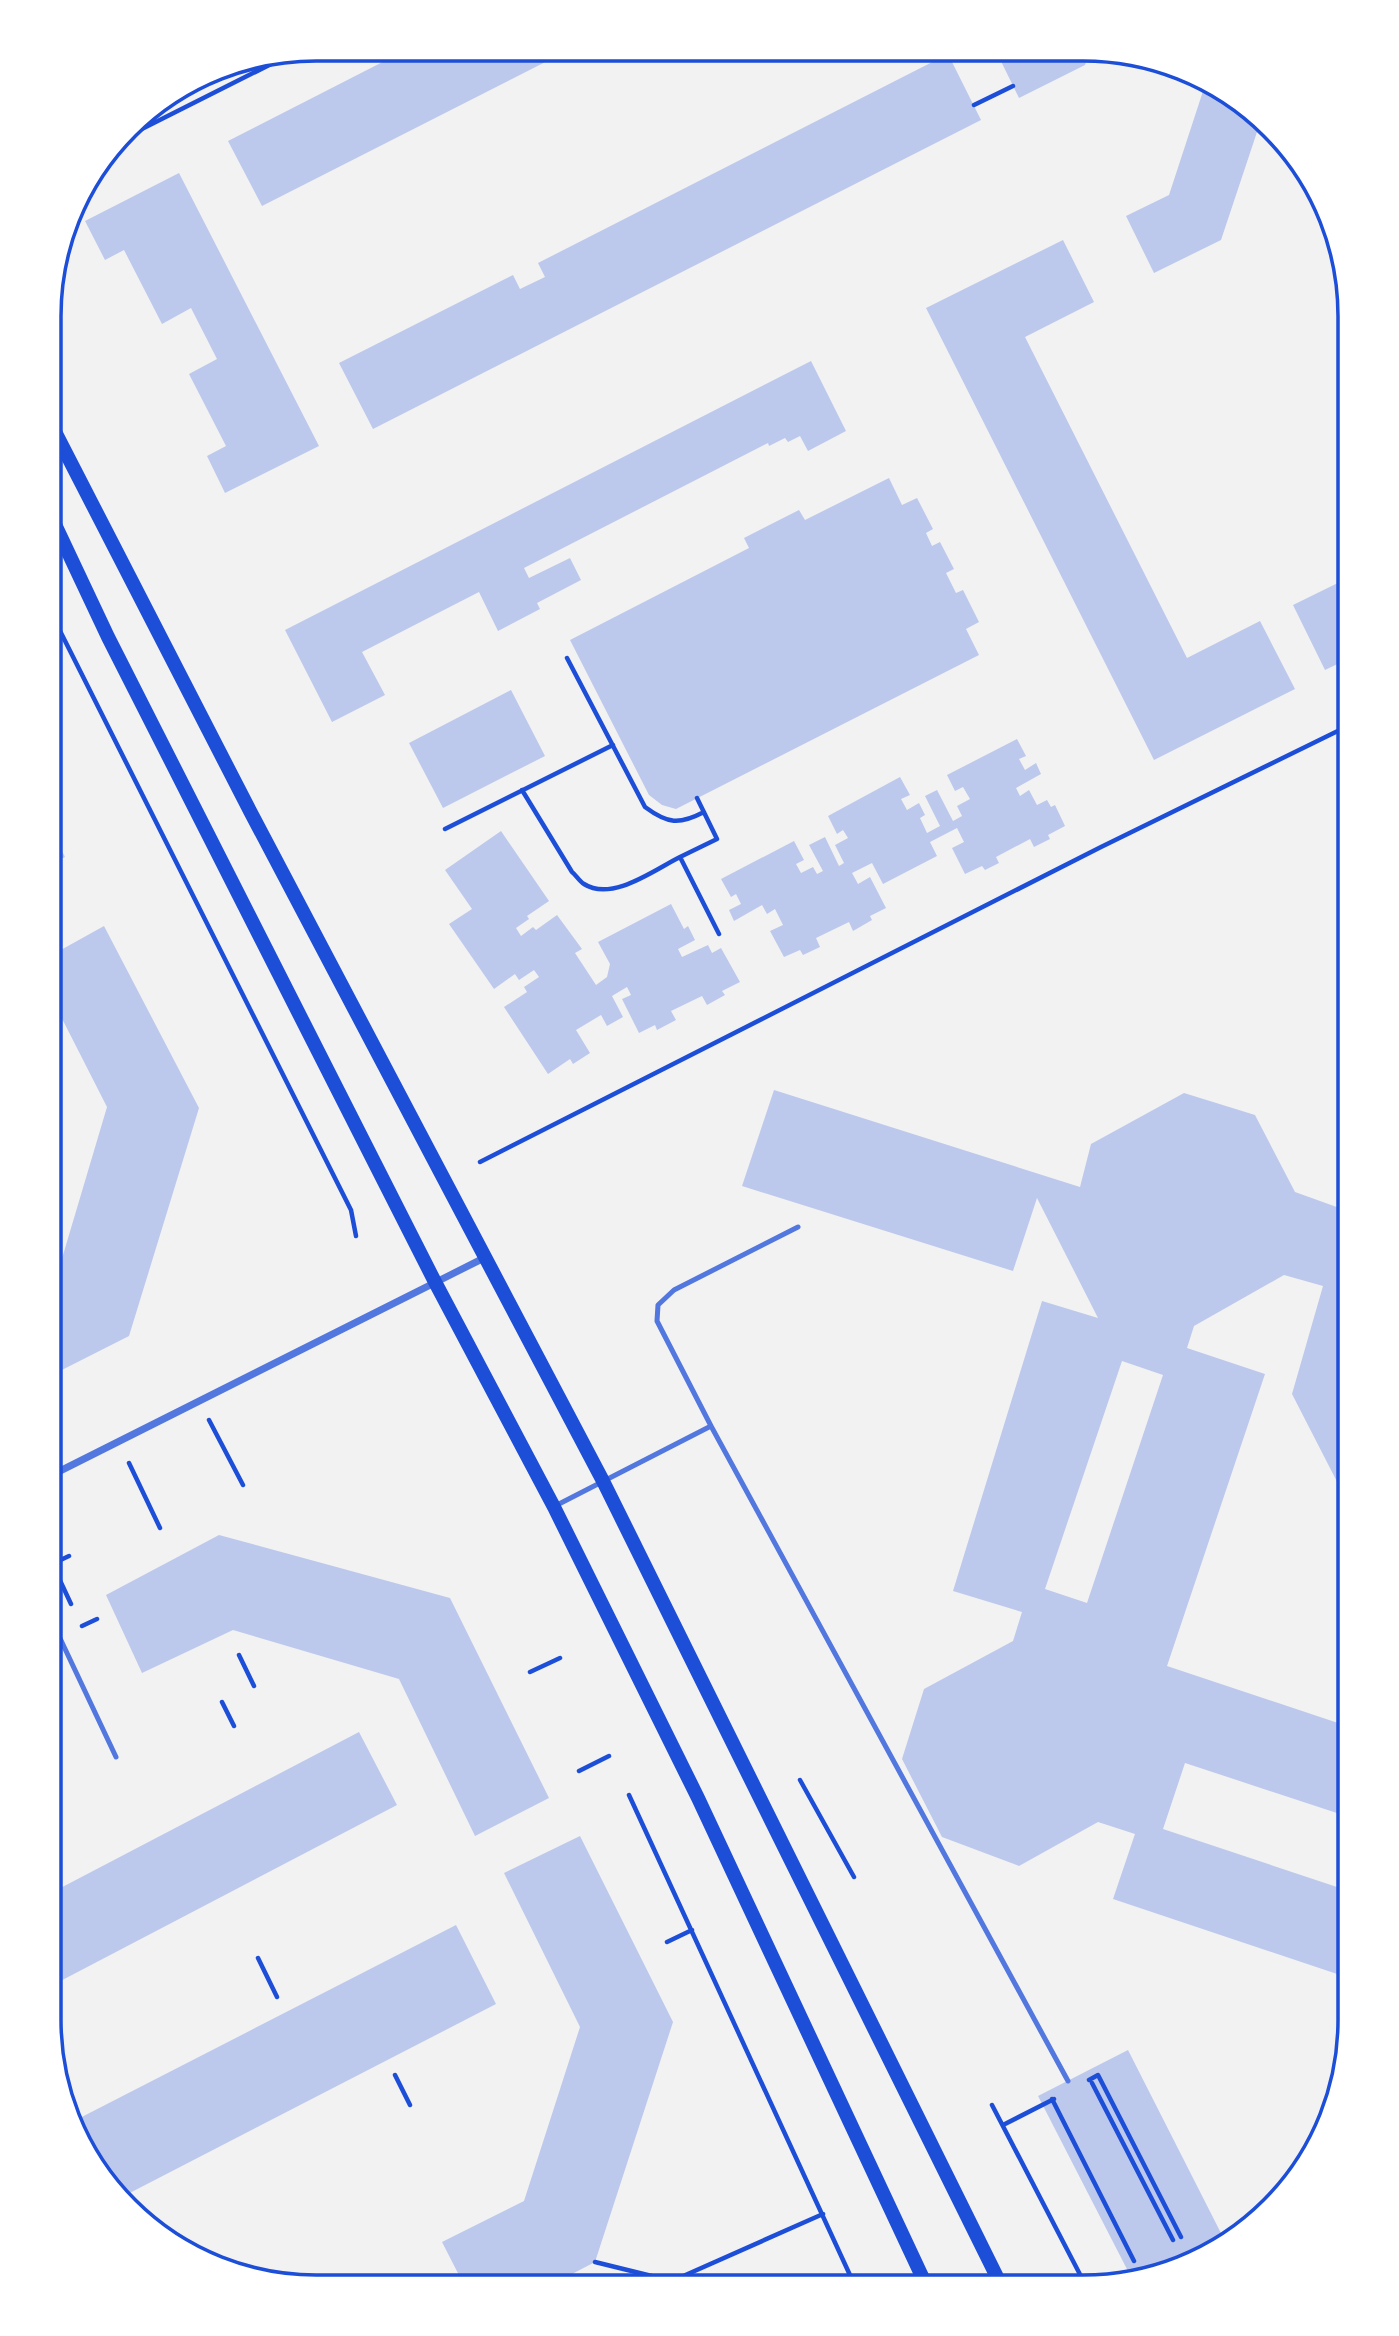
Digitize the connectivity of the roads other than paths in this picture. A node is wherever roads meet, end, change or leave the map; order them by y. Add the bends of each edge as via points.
1 (61, 444) edge
2 (61, 537) edge
3 (798, 1227) dead end
4 (484, 1258) junction
5 (435, 1282) junction
6 (711, 1426) junction
7 (61, 1471) edge
8 (603, 1482) junction
9 (554, 1507) junction
10 (61, 1640) edge
11 (116, 1757) dead end
12 (1068, 2081) dead end
13 (921, 2275) edge
14 (996, 2275) edge

1 - 4 main road
2 - 5 main road
3 - 6 lane via 674,1290 658,1305 657,1321
4 - 5 street
4 - 8 main road
5 - 7 street
5 - 9 main road
6 - 8 lane
6 - 12 lane
8 - 9 lane
8 - 14 main road
9 - 13 main road via 704,1811
10 - 11 lane

